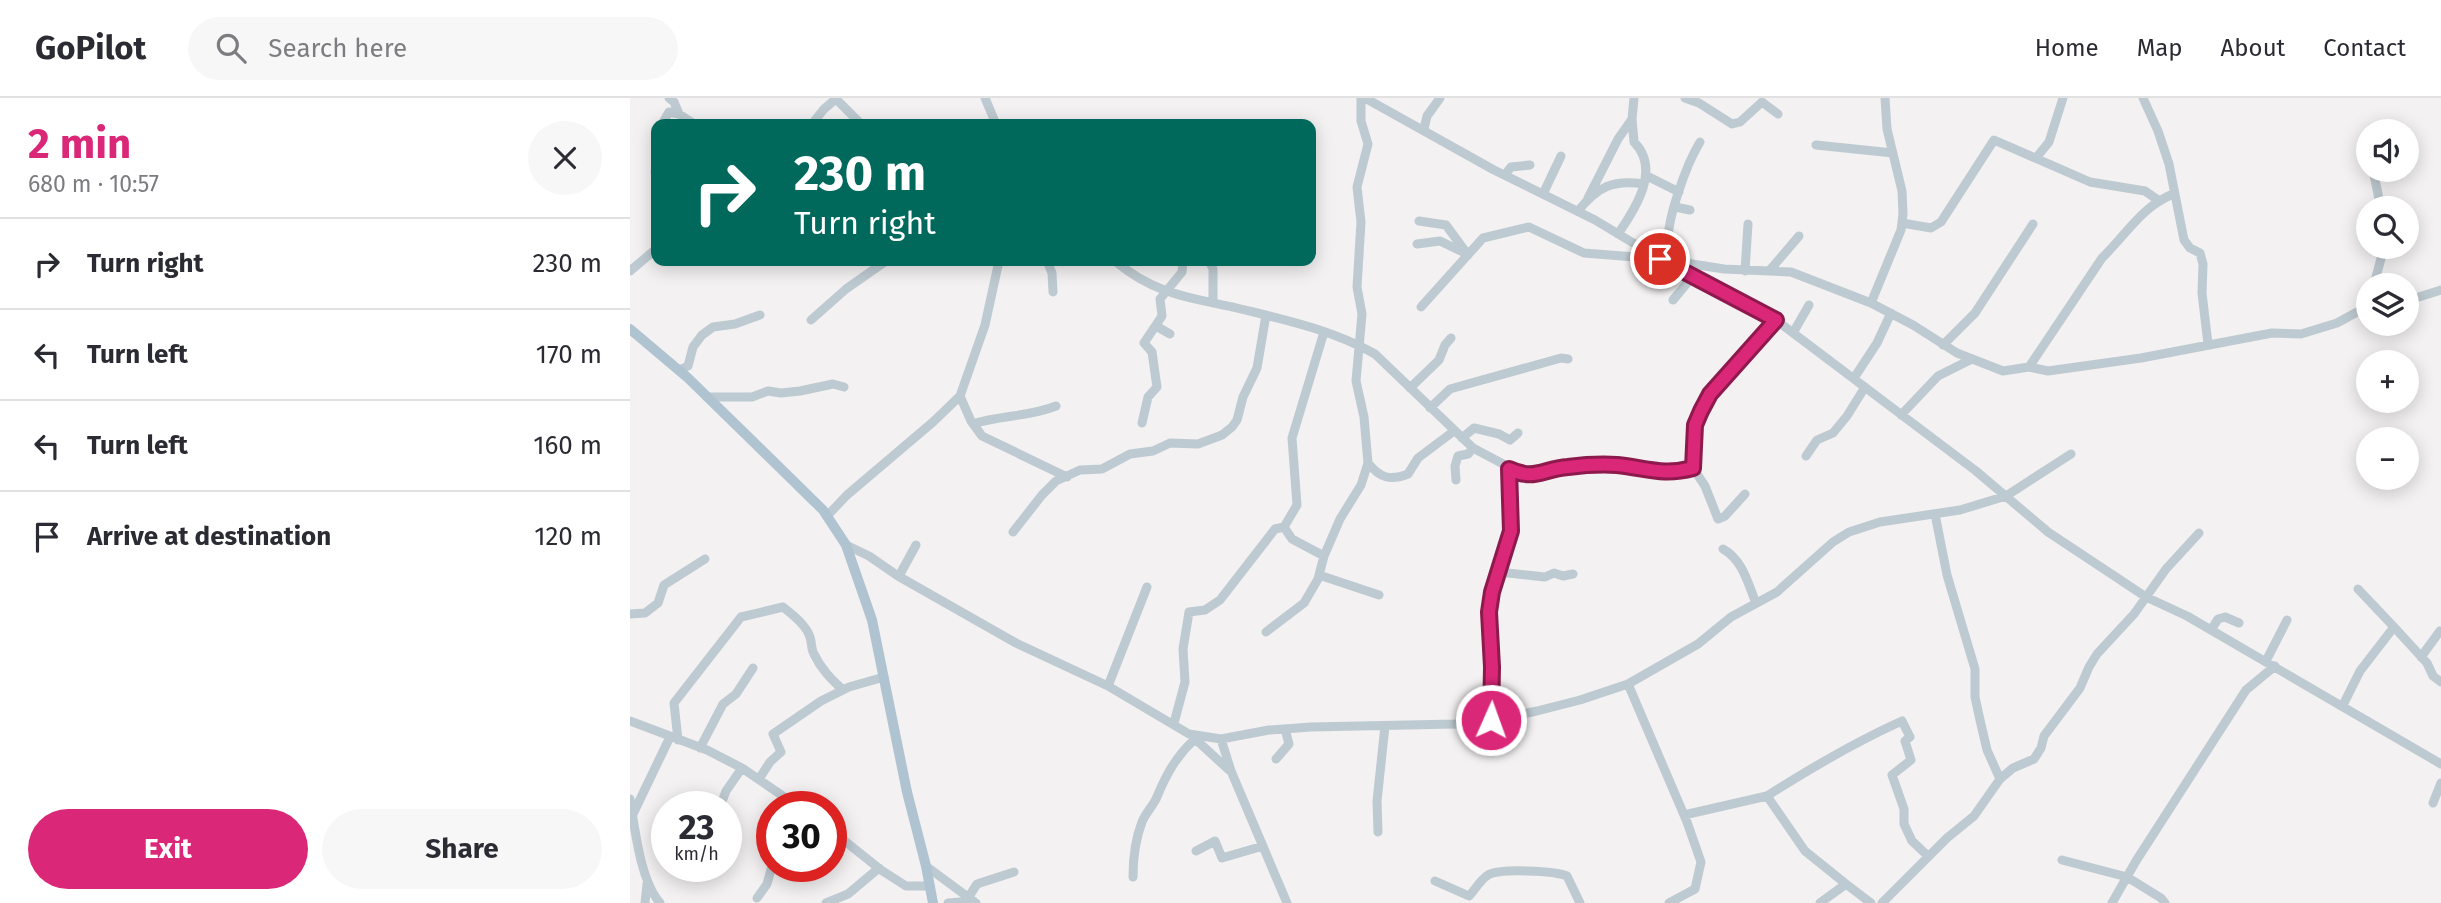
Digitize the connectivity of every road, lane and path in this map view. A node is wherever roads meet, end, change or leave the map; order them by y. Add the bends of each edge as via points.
1 (837, 98) edge
2 (985, 98) edge
3 (1367, 98) edge
4 (1440, 98) edge
5 (1634, 98) edge
6 (1685, 98) edge
7 (1885, 98) edge
8 (2063, 98) edge
9 (2143, 98) edge
10 (674, 99) edge
11 (679, 114) junction
12 (1778, 114) dead end
13 (665, 119) edge
14 (686, 119) edge
15 (816, 119) edge
16 (856, 119) edge
17 (994, 119) edge
18 (1632, 119) junction
19 (1424, 129) junction
20 (1700, 142) dead end
21 (1816, 145) dead end
22 (1893, 153) junction
23 (1561, 156) dead end
24 (2036, 158) junction
25 (1530, 166) dead end
26 (1505, 175) junction
27 (1645, 180) junction
28 (1679, 192) junction
29 (1543, 194) junction
30 (2173, 194) junction
31 (1588, 198) junction
32 (2158, 200) junction
33 (1675, 207) junction
34 (1690, 210) dead end
35 (1578, 211) junction
36 (1419, 221) dead end
37 (1902, 223) junction
38 (1748, 224) dead end
39 (2033, 224) dead end
40 (1618, 234) junction
41 (1799, 236) dead end
42 (1417, 244) dead end
43 (651, 253) edge
44 (1468, 255) junction
45 (1660, 259) junction
46 (879, 266) edge
47 (998, 266) edge
48 (1049, 266) edge
49 (1121, 266) edge
50 (1183, 266) edge
51 (1211, 266) edge
52 (1770, 270) junction
53 (630, 271) edge
54 (1745, 271) junction
55 (1693, 276) junction
56 (2441, 290) edge
57 (1053, 292) dead end
58 (1166, 292) junction
59 (2419, 297) edge
60 (1673, 300) dead end
61 (1213, 303) junction
62 (1871, 303) junction
63 (1809, 305) dead end
64 (1421, 307) dead end
65 (1891, 313) junction
66 (2356, 313) edge
67 (760, 315) dead end
68 (1266, 315) junction
69 (811, 320) dead end
70 (1776, 320) junction
71 (1156, 326) junction
72 (630, 329) edge
73 (1324, 332) junction
74 (1793, 333) junction
75 (1170, 334) dead end
76 (1451, 338) dead end
77 (1359, 344) junction
78 (2208, 344) junction
79 (1943, 345) junction
80 (1568, 359) dead end
81 (1972, 359) junction
82 (2029, 367) junction
83 (679, 370) junction
84 (1854, 378) junction
85 (844, 387) dead end
86 (1865, 387) junction
87 (1410, 388) junction
88 (960, 396) junction
89 (707, 397) junction
90 (1056, 406) dead end
91 (1430, 408) junction
92 (1901, 415) junction
93 (1142, 423) dead end
94 (973, 424) junction
95 (1454, 431) junction
96 (1518, 433) dead end
97 (1462, 438) junction
98 (1473, 448) junction
99 (2071, 454) dead end
100 (1806, 456) dead end
101 (1368, 463) junction
102 (1693, 468) junction
103 (1509, 469) junction
104 (1067, 477) junction
105 (1456, 480) dead end
106 (1745, 494) dead end
107 (2006, 496) junction
108 (1935, 514) junction
109 (827, 516) junction
110 (1284, 527) junction
111 (1013, 532) dead end
112 (2199, 533) dead end
113 (846, 545) junction
114 (916, 545) dead end
115 (1723, 549) dead end
116 (1324, 556) junction
117 (705, 559) dead end
118 (1499, 572) junction
119 (1573, 574) dead end
120 (1319, 575) junction
121 (899, 576) junction
122 (1147, 587) dead end
123 (2358, 589) dead end
124 (1379, 595) dead end
125 (2146, 597) junction
126 (1756, 603) junction
127 (630, 614) edge
128 (2287, 620) dead end
129 (2239, 623) dead end
130 (2394, 627) junction
131 (2211, 630) junction
132 (2440, 631) edge
133 (1266, 632) dead end
134 (2421, 657) junction
135 (2266, 661) junction
136 (2275, 666) junction
137 (753, 668) dead end
138 (884, 677) junction
139 (2441, 682) edge
140 (1628, 684) junction
141 (1108, 686) junction
142 (843, 690) junction
143 (2343, 705) junction
144 (1491, 720) junction
145 (630, 721) edge
146 (1174, 723) junction
147 (1385, 726) junction
148 (1285, 729) junction
149 (1192, 736) junction
150 (674, 738) junction
151 (1221, 739) junction
152 (700, 748) junction
153 (1276, 759) dead end
154 (2441, 764) edge
155 (742, 768) junction
156 (1231, 771) junction
157 (759, 779) junction
158 (2000, 779) junction
159 (2441, 783) edge
160 (726, 791) edge
161 (776, 791) edge
162 (1767, 796) junction
163 (630, 799) edge
164 (2433, 803) dead end
165 (633, 815) junction
166 (1684, 815) junction
167 (1378, 832) dead end
168 (847, 843) edge
169 (1262, 846) junction
170 (635, 848) edge
171 (1196, 852) dead end
172 (1928, 856) junction
173 (2062, 860) dead end
174 (926, 866) junction
175 (879, 868) junction
176 (1014, 872) dead end
177 (1133, 877) dead end
178 (2127, 877) junction
179 (647, 880) junction
180 (1435, 881) dead end
181 (768, 882) edge
182 (1846, 884) junction
183 (930, 886) junction
184 (757, 898) dead end
185 (972, 901) edge
186 (645, 903) edge
187 (660, 903) edge
188 (826, 903) edge
189 (933, 903) edge
190 (948, 903) edge
191 (1287, 903) edge
192 (1580, 903) edge
193 (1669, 903) edge
194 (1820, 903) edge
195 (1871, 903) edge
196 (1882, 903) edge
197 (2112, 903) edge
198 (2165, 903) edge

1 - 15 street
1 - 16 street
2 - 17 street
3 - 19 street
3 - 77 street via 1361,121 1368,144 1357,187 1361,222
4 - 19 street
5 - 18 street
6 - 12 street via 1732,124 1762,102
7 - 22 street
8 - 24 street via 2052,136
9 - 30 street via 2169,164
10 - 11 street
11 - 13 street via 669,112
11 - 14 street
18 - 27 street via 1634,142 1643,151 1647,166
18 - 31 street
19 - 26 street
20 - 28 street
21 - 22 street
22 - 37 street via 1902,191
23 - 29 street
24 - 32 street via 2091,183 2145,191
24 - 37 street via 1994,140 1941,222 1931,228
25 - 26 street via 1511,167
26 - 29 street
27 - 28 street
27 - 31 street via 1614,183
27 - 40 street
28 - 33 street
29 - 35 street
30 - 32 street
30 - 78 street via 2184,240 2200,253 2203,264
31 - 35 street
32 - 82 street via 2097,264
33 - 34 street
33 - 45 street via 1668,249
35 - 40 street
36 - 44 street via 1446,225
37 - 62 street
38 - 54 street
39 - 79 street via 1975,313
40 - 45 street
41 - 52 street
42 - 44 street via 1440,241
43 - 53 street
44 - 45 street via 1483,238 1529,227 1584,253
44 - 64 street
45 - 54 street
45 - 55 street
46 - 69 street
47 - 88 street via 985,325
48 - 57 street
49 - 58 street
50 - 58 street
51 - 61 street
52 - 54 street
52 - 62 street via 1791,272
55 - 60 street
55 - 70 street
56 - 59 street
58 - 61 street
58 - 71 street via 1160,299 1162,316
61 - 68 street
62 - 65 street
63 - 74 street
65 - 79 street
65 - 84 street
66 - 78 street via 2301,334 2272,333
67 - 83 street via 713,327 693,347 688,366
68 - 73 street
68 - 104 street via 1257,368 1232,427 1198,444 1170,443
70 - 74 street
70 - 102 street via 1710,394 1695,425
71 - 75 street
71 - 93 street via 1143,343 1152,352 1157,387 1148,397
72 - 83 main road
73 - 77 street
73 - 110 street via 1292,438 1297,505
74 - 84 street
76 - 87 street via 1439,360
77 - 87 street
77 - 101 street via 1356,381
78 - 82 street via 2048,371
79 - 81 street
80 - 91 street via 1450,389
81 - 82 street via 2003,371
81 - 92 street via 1938,376
83 - 89 main road
84 - 86 street
85 - 89 street via 833,384 752,397
86 - 92 street
86 - 100 street via 1833,433 1817,440
87 - 91 street
88 - 94 street
88 - 109 street
89 - 109 main road
90 - 94 street
91 - 95 street
92 - 107 street
94 - 104 street via 982,436
95 - 97 street
95 - 101 street via 1399,478 1377,475
96 - 97 street via 1510,440 1474,428
97 - 98 street
98 - 103 street
98 - 105 street via 1458,456
99 - 107 street
101 - 116 street
102 - 103 street via 1664,473 1587,465 1524,475
102 - 106 street via 1718,519
103 - 118 street via 1511,531
104 - 111 street via 1042,495
107 - 108 street
107 - 125 street via 2048,532
108 - 126 street via 1849,532 1777,592
108 - 158 street via 1975,669 1975,697 1987,750
109 - 113 main road
110 - 116 street via 1292,539
110 - 146 street via 1275,529 1220,600 1205,610 1189,612 1183,649 1185,682
112 - 125 street
113 - 121 street
113 - 138 main road via 872,620
114 - 121 street
115 - 126 street via 1748,578
116 - 120 street
117 - 127 street via 664,585 658,603 645,613
118 - 119 street via 1545,578 1554,573
118 - 144 street via 1489,612
120 - 124 street
120 - 133 street via 1304,603
121 - 141 street via 1016,643
122 - 141 street
123 - 130 street
125 - 131 street
125 - 158 street via 2097,654 2034,759
126 - 140 street
128 - 135 street
129 - 131 street via 2225,617
130 - 134 street
130 - 143 street via 2360,671
131 - 135 street
132 - 134 street
134 - 139 street
135 - 136 street
136 - 143 street
136 - 178 street via 2246,691
137 - 152 street via 736,694 723,704
138 - 142 street
138 - 174 main road
140 - 144 street
140 - 166 street
141 - 146 street
142 - 150 street via 826,675 811,651 804,626 783,607 741,617 674,703
142 - 157 street via 773,734 781,752
143 - 154 street
144 - 147 street
145 - 150 street
146 - 149 street
147 - 148 street
147 - 167 street
148 - 151 street
148 - 153 street via 1289,744
149 - 151 street
149 - 156 street
149 - 177 street via 1141,824
150 - 152 street
150 - 165 street
151 - 156 street
152 - 155 street
155 - 157 street
155 - 160 street
156 - 169 street
157 - 161 street
158 - 172 street via 1974,816
159 - 164 street
162 - 166 street
162 - 172 street via 1845,747 1902,721 1910,737 1905,741 1911,760 1892,775 1904,808 1904,824 1912,841
162 - 182 street via 1805,851
163 - 165 street
165 - 170 street
166 - 193 street via 1701,862 1695,889
168 - 175 street
169 - 171 street via 1223,858 1214,841
169 - 191 street
170 - 179 street
172 - 196 street
173 - 178 street
174 - 183 main road
174 - 185 street
175 - 183 street via 906,886
175 - 188 street via 848,894
176 - 185 street via 977,884
178 - 197 street
178 - 198 street
179 - 186 street
179 - 187 street
180 - 192 street via 1469,896 1497,871 1558,872 1567,876
181 - 184 street
182 - 194 street
182 - 195 street
183 - 189 main road
185 - 190 street

